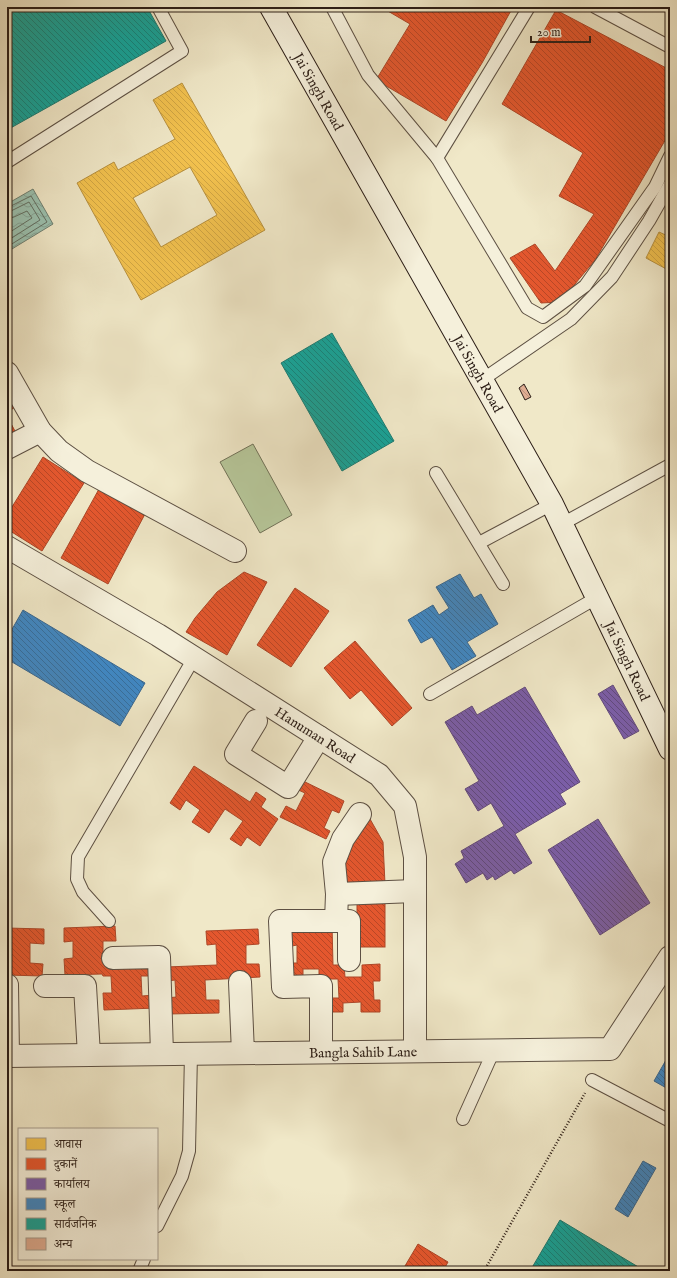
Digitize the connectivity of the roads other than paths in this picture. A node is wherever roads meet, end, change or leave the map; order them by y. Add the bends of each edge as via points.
1 (158, 7) edge
2 (270, 7) edge
3 (332, 7) edge
4 (529, 7) edge
5 (595, 7) edge
6 (670, 47) edge
7 (670, 156) edge
8 (437, 158) junction
9 (7, 162) edge
10 (670, 184) edge
11 (7, 373) edge
12 (482, 380) junction
13 (40, 431) junction
14 (7, 448) edge
15 (670, 465) edge
16 (436, 473) dead end
17 (552, 504) junction
18 (562, 524) junction
19 (479, 543) junction
20 (7, 547) edge
21 (235, 551) dead end
22 (503, 584) dead end
23 (598, 597) junction
24 (194, 658) junction
25 (430, 694) dead end
26 (256, 721) dead end
27 (319, 737) junction
28 (670, 749) edge
29 (360, 814) dead end
30 (415, 891) junction
31 (337, 894) junction
32 (109, 921) dead end
33 (336, 921) junction
34 (670, 957) edge
35 (113, 958) dead end
36 (349, 960) dead end
37 (240, 982) dead end
38 (7, 985) edge
39 (45, 986) dead end
40 (415, 1050) junction
41 (494, 1050) junction
42 (243, 1052) junction
43 (322, 1052) junction
44 (191, 1053) junction
45 (162, 1054) junction
46 (89, 1055) junction
47 (7, 1056) edge
48 (592, 1080) road end
49 (463, 1119) dead end
50 (670, 1121) edge
51 (158, 1224) edge
52 (144, 1260) edge
53 (139, 1271) edge

1 - 9 lane via 182,52
2 - 12 street, Jai Singh Road
3 - 8 lane via 368,75
4 - 8 lane
5 - 6 lane
7 - 8 lane via 655,187 585,286 543,317 527,308
10 - 12 lane via 612,278 571,319
11 - 13 street
12 - 17 street, Jai Singh Road
13 - 14 street
13 - 21 street via 59,451 87,471
15 - 18 lane
16 - 19 lane
17 - 18 street, Jai Singh Road
17 - 19 lane
18 - 23 street, Jai Singh Road
19 - 22 lane
20 - 24 street, Hanuman Road
23 - 25 lane
23 - 28 street, Jai Singh Road
24 - 27 street, Hanuman Road
24 - 32 lane via 78,857 77,879 83,892
26 - 27 street via 236,754 288,787
27 - 30 street, Hanuman Road via 379,775 405,806 415,857
29 - 31 street via 343,839 334,862
30 - 31 street
30 - 40 street, Hanuman Road
31 - 33 street
33 - 36 street via 349,920
33 - 43 street via 280,921 283,987 321,986
34 - 41 street, Bangla Sahib Lane via 610,1049
35 - 45 street via 159,957
37 - 42 street
38 - 47 street
39 - 46 street via 85,986
40 - 41 street, Bangla Sahib Lane
40 - 43 street, Bangla Sahib Lane
41 - 49 lane
42 - 43 street, Bangla Sahib Lane
42 - 44 street, Bangla Sahib Lane
44 - 45 street, Bangla Sahib Lane
44 - 51 lane via 189,1151 182,1176
45 - 46 street, Bangla Sahib Lane
46 - 47 street, Bangla Sahib Lane
48 - 50 lane
52 - 53 lane

